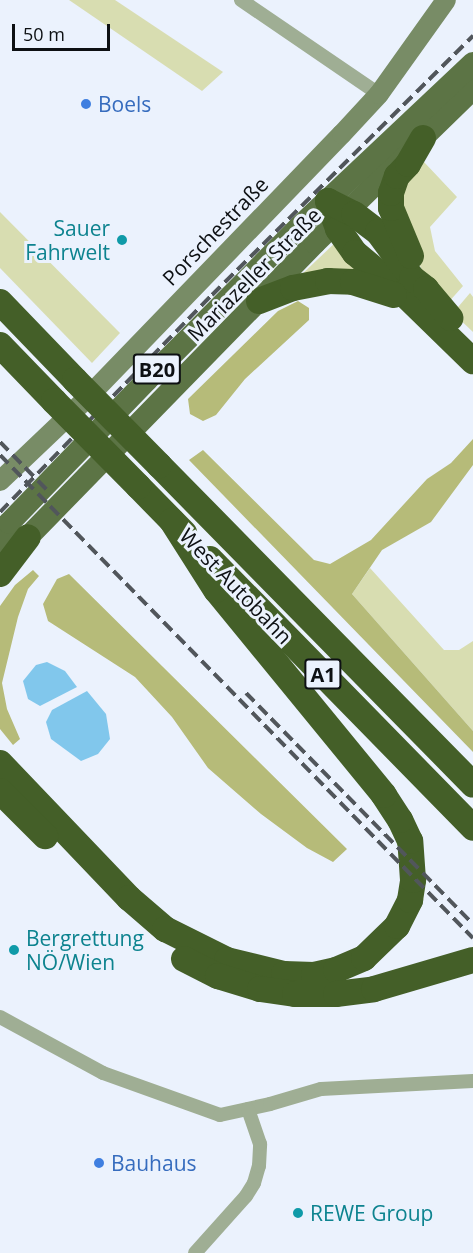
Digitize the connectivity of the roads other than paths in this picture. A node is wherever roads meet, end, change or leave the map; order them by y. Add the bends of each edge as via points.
1 (241, 0) edge
2 (446, 0) edge
3 (473, 63) edge
4 (473, 89) edge
5 (379, 94) junction
6 (423, 138) junction
7 (337, 211) junction
8 (421, 298) junction
9 (259, 301) junction
10 (0, 302) edge
11 (473, 342) edge
12 (0, 345) edge
13 (473, 361) edge
14 (0, 481) edge
15 (172, 521) junction
16 (28, 537) junction
17 (0, 548) edge
18 (0, 574) edge
19 (0, 763) edge
20 (473, 785) edge
21 (0, 791) edge
22 (473, 828) edge
23 (473, 960) edge
24 (0, 1017) edge
25 (473, 1082) edge
26 (248, 1109) junction
27 (195, 1253) edge

1 - 5 street
2 - 5 street, Porschestraße
3 - 7 main road, Mariazeller Straße / B20
4 - 6 main road, Mariazeller Straße / B20
5 - 14 street, Porschestraße via 86,399
6 - 7 main road, Mariazeller Straße / B20
6 - 8 highway via 392,185 390,208
7 - 8 highway via 338,230 355,253
7 - 9 main road, Mariazeller Straße / B20
7 - 17 main road, Mariazeller Straße / B20 via 230,296 9,524
8 - 9 highway via 345,281 328,281 293,288
8 - 11 highway
8 - 13 highway
9 - 16 main road, Mariazeller Straße / B20
10 - 20 highway, West Autobahn / A1, bridge
12 - 15 highway, West Autobahn / A1, bridge
15 - 19 highway via 216,590 369,776 400,820 410,841 413,880 410,900 397,926 364,958 314,975 284,974 227,960 165,929 129,898
15 - 22 highway, West Autobahn / A1
16 - 17 main road, Mariazeller Straße / B20
16 - 18 highway
21 - 23 highway via 137,927 172,953 218,976 295,994 336,994 395,984
24 - 26 street via 103,1073 211,1112 225,1114
25 - 26 street via 321,1089
26 - 27 street via 260,1144 254,1182

